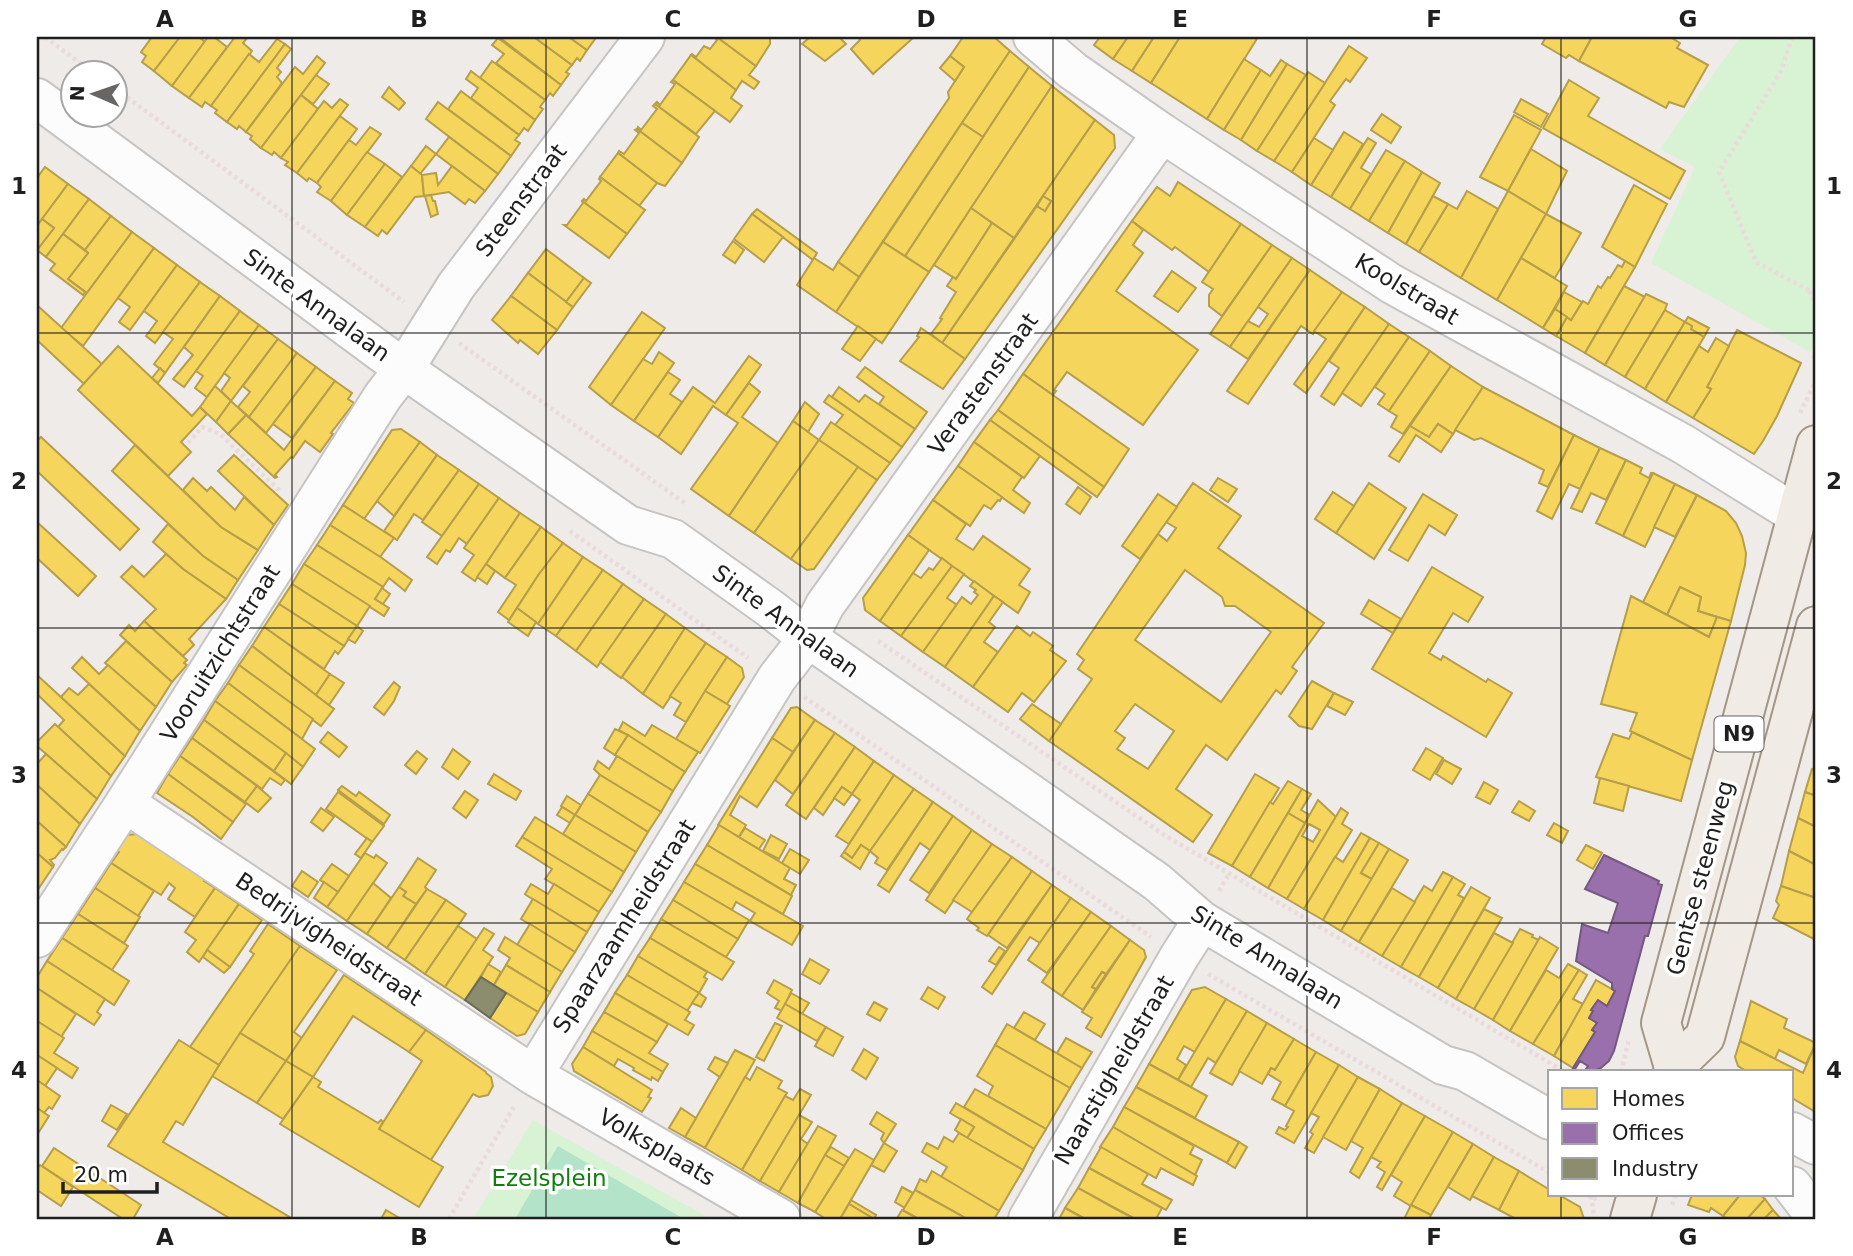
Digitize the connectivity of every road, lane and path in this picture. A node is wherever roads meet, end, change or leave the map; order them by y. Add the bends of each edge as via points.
1 (45, 37) edge
2 (645, 37) edge
3 (1033, 37) edge
4 (1792, 37) edge
5 (75, 60) edge
6 (37, 98) edge
7 (1163, 132) junction
8 (1808, 290) junction
9 (1816, 294) edge
10 (1816, 307) edge
11 (1816, 351) edge
12 (1814, 359) dead end
13 (404, 369) junction
14 (188, 443) dead end
15 (1816, 445) edge
16 (309, 514) junction
17 (1807, 521) edge
18 (1816, 626) edge
19 (808, 638) junction
20 (125, 803) junction
21 (1202, 921) junction
22 (37, 938) edge
23 (1677, 1070) edge
24 (1678, 1070) edge
25 (533, 1075) junction
26 (1548, 1119) edge
27 (1794, 1133) edge
28 (1816, 1145) edge
29 (1794, 1189) edge
30 (1590, 1196) edge
31 (1637, 1196) edge
32 (1816, 1217) edge
33 (449, 1219) edge
34 (781, 1219) edge
35 (1028, 1219) edge
36 (1594, 1219) edge
37 (1630, 1219) edge

1 - 5 path
2 - 13 street, Steenstraat via 456,286
3 - 7 street, Koolstraat via 1073,71
4 - 8 path via 1781,71 1719,172 1756,262
6 - 13 street, Sinte Annalaan
7 - 17 street, Koolstraat via 1392,284 1683,444
7 - 19 street, Verastenstraat via 833,593
8 - 9 path
8 - 10 path
11 - 12 path
13 - 16 street, Vooruitzichtstraat
13 - 19 street, Sinte Annalaan via 628,525 673,539
14 - 16 path via 202,427 220,434 289,501
15 - 17 main road, Gentse steenweg / N9
16 - 20 street, Vooruitzichtstraat
17 - 23 main road, Gentse steenweg / N9 via 1661,1023
18 - 24 main road, Gentse steenweg / N9 via 1705,1037
19 - 21 street, Sinte Annalaan via 1157,882
19 - 25 street, Spaarzaamheidstraat via 777,678
20 - 22 street, Vooruitzichtstraat
20 - 25 street, Bedrijvigheidstraat
21 - 26 street, Sinte Annalaan via 1443,1065 1465,1071
21 - 35 street, Naarstigheidstraat
25 - 33 path
25 - 34 street, Volksplaats
27 - 28 street
29 - 32 street
30 - 36 path
31 - 37 main road

